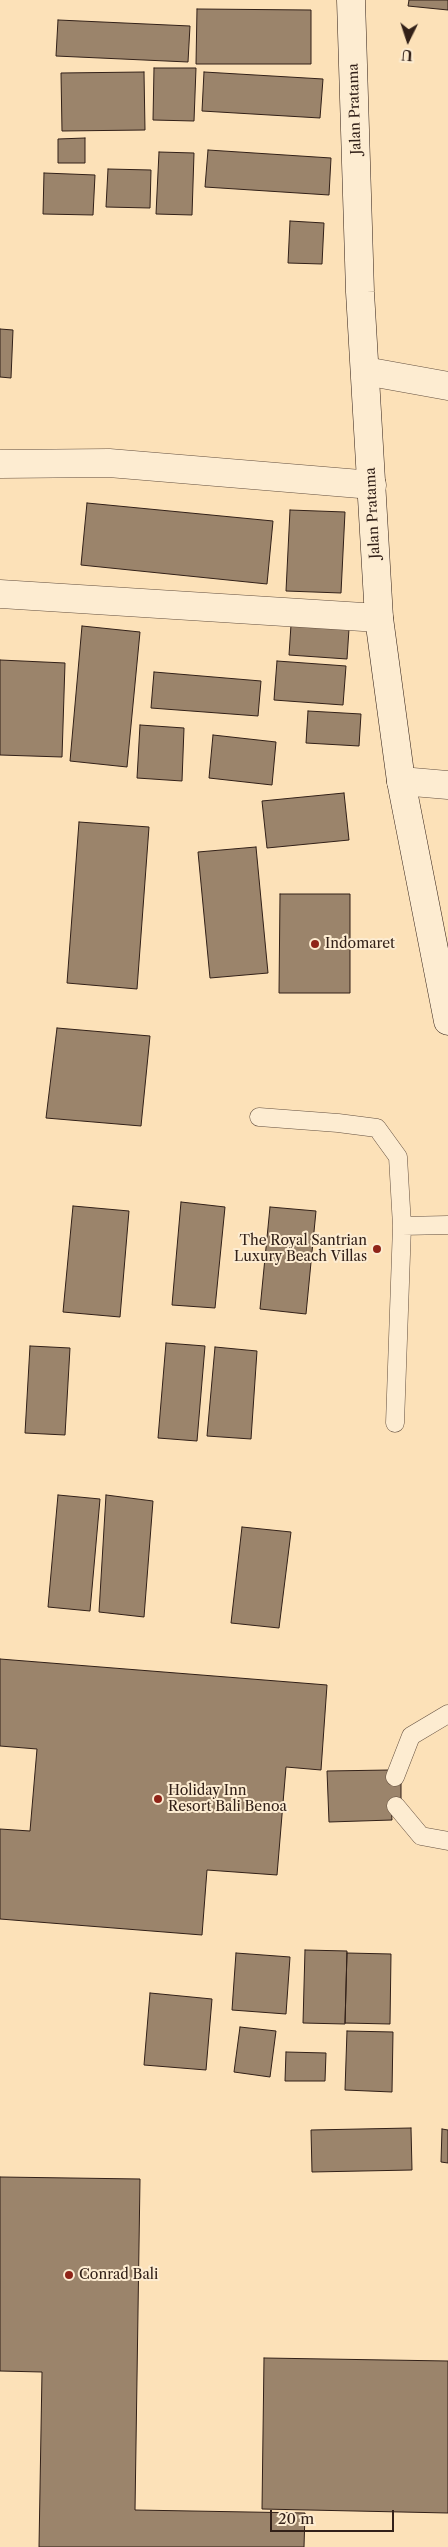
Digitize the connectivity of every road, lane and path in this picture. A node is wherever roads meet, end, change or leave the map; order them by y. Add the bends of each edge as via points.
1 (351, 0) edge
2 (365, 371) junction
3 (448, 386) edge
4 (0, 464) edge
5 (372, 485) junction
6 (0, 594) edge
7 (379, 618) junction
8 (401, 781) junction
9 (448, 785) edge
10 (448, 1021) edge
11 (259, 1117) dead end
12 (448, 1225) edge
13 (402, 1226) junction
14 (395, 1423) dead end
15 (448, 1714) edge
16 (395, 1778) dead end
17 (396, 1806) dead end
18 (448, 1841) edge

1 - 2 street, Jalan Pratama
2 - 3 street
2 - 5 street, Jalan Pratama
4 - 5 street via 109,463
5 - 7 street, Jalan Pratama
6 - 7 street
7 - 8 street, Jalan Pratama
8 - 9 street
8 - 10 street, Jalan Pratama
11 - 13 lane via 377,1128 398,1157
12 - 13 lane
13 - 14 lane
15 - 16 lane via 411,1736
17 - 18 lane via 420,1836

